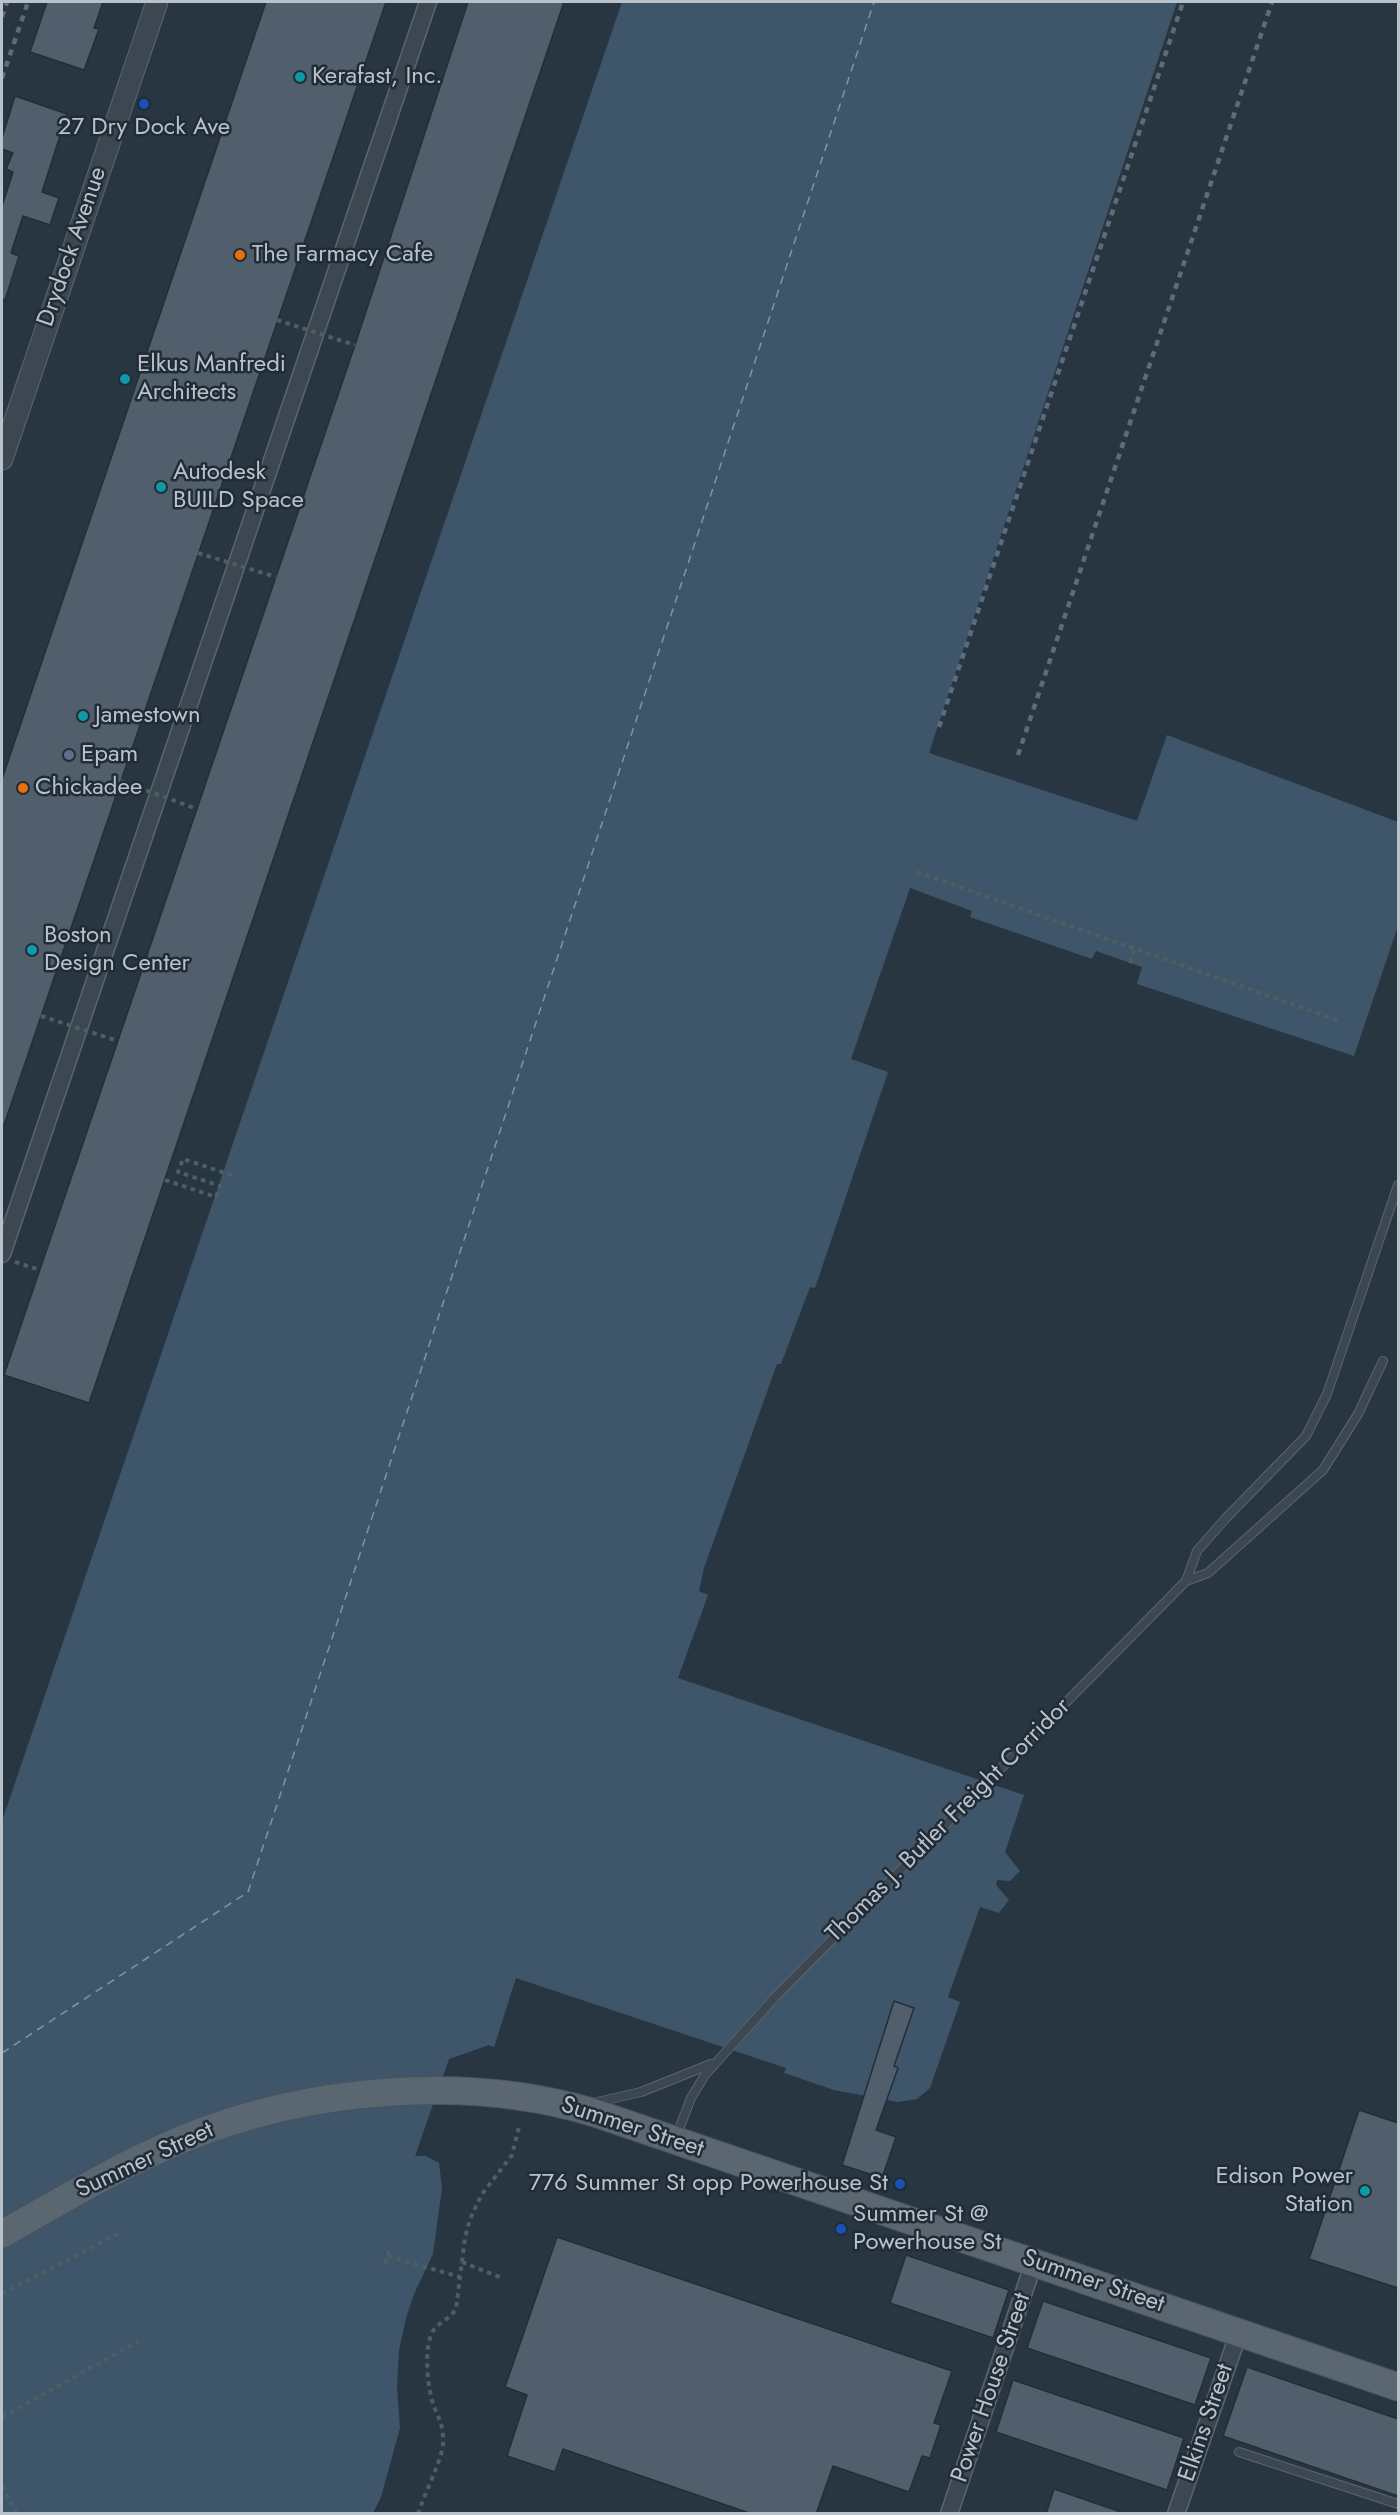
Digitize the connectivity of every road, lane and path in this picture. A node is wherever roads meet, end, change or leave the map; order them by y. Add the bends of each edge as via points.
1 (157, 2) edge
2 (428, 2) edge
3 (278, 320) dead end
4 (355, 345) dead end
5 (2, 459) edge
6 (198, 553) dead end
7 (276, 577) dead end
8 (121, 781) dead end
9 (197, 809) dead end
10 (917, 872) dead end
11 (1135, 948) junction
12 (1131, 963) dead end
13 (41, 1016) dead end
14 (1340, 1021) dead end
15 (118, 1041) dead end
16 (237, 1177) dead end
17 (165, 1180) dead end
18 (1398, 1185) edge
19 (6, 1257) edge
20 (40, 1270) dead end
21 (1383, 1361) dead end
22 (1186, 1581) junction
23 (715, 2062) junction
24 (554, 2103) junction
25 (519, 2127) dead end
26 (675, 2140) junction
27 (2, 2234) edge
28 (117, 2234) dead end
29 (390, 2248) dead end
30 (388, 2256) junction
31 (462, 2262) junction
32 (1034, 2262) junction
33 (386, 2264) dead end
34 (460, 2277) junction
35 (502, 2278) dead end
36 (2, 2294) edge
37 (1239, 2332) junction
38 (139, 2341) dead end
39 (1398, 2387) edge
40 (2, 2417) edge
41 (1239, 2452) dead end
42 (2, 2486) edge
43 (1398, 2504) edge
44 (17, 2514) edge
45 (418, 2514) edge
46 (949, 2514) edge
47 (1176, 2514) edge

1 - 5 street, Drydock Avenue
2 - 19 street
3 - 4 path, bridge
6 - 7 path, bridge
8 - 9 path, bridge
10 - 11 path
11 - 12 path
11 - 14 path
13 - 15 path, bridge
16 - 17 path via 183,1159 178,1172 220,1185 216,1197
18 - 22 lane, Thomas J. Butler Freight Corridor via 1327,1394 1306,1436 1197,1551
19 - 20 path
21 - 22 lane, Thomas J. Butler Freight Corridor via 1358,1414 1323,1470 1208,1573
22 - 23 lane, Thomas J. Butler Freight Corridor
23 - 24 lane, Thomas J. Butler Freight Corridor via 624,2097
23 - 26 lane, Thomas J. Butler Freight Corridor via 691,2098
24 - 26 main road, Summer Street
24 - 27 main road, Summer Street via 450,2091 340,2098 287,2107 184,2139 137,2160
25 - 31 path via 512,2155 475,2206
26 - 32 main road, Summer Street
28 - 36 path
29 - 30 path
30 - 33 path
30 - 34 path
31 - 34 path
31 - 35 path
32 - 37 main road, Summer Street
32 - 46 street, Power House Street
34 - 45 path via 456,2309 436,2328 430,2341 428,2380 441,2419 443,2445
37 - 39 main road, Summer Street
37 - 47 street, Elkins Street
38 - 40 path
41 - 43 lane
42 - 44 path

